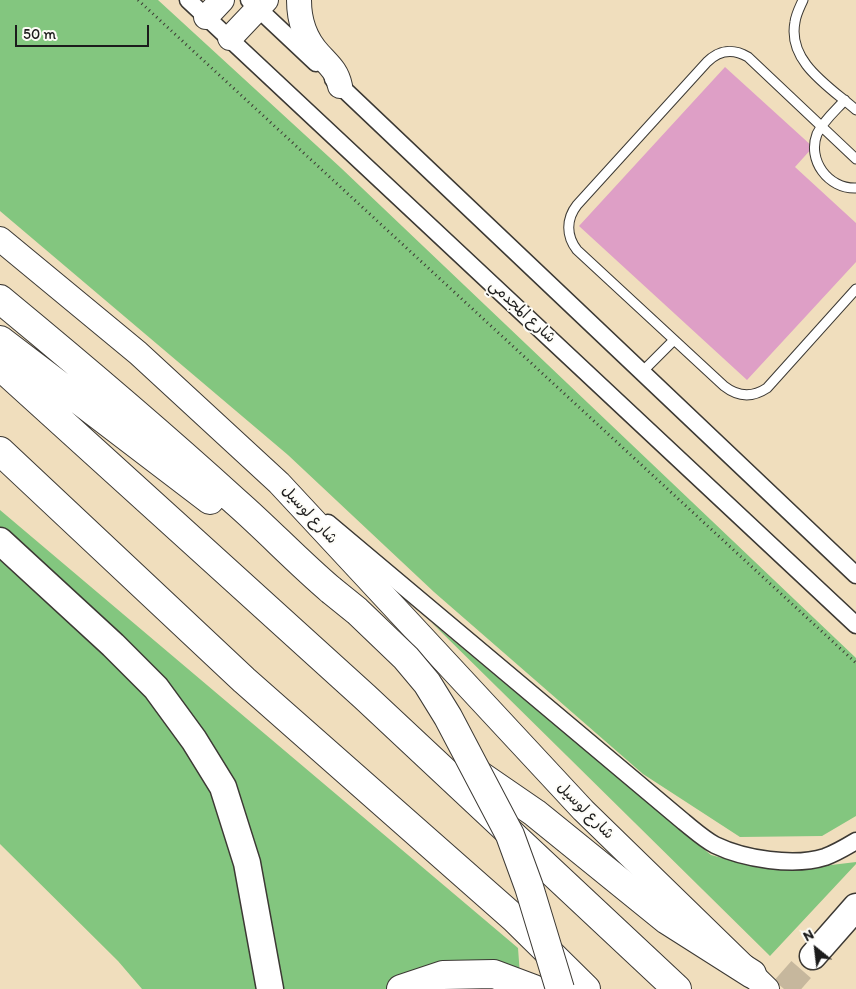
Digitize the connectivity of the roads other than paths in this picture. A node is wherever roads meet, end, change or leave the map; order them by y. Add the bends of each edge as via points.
1 (188, 0) edge
2 (299, 0) edge
3 (804, 1) edge
4 (257, 3) edge
5 (214, 8) edge
6 (230, 38) junction
7 (340, 86) junction
8 (845, 100) junction
9 (856, 110) edge
10 (821, 126) junction
11 (856, 159) edge
12 (856, 188) edge
13 (0, 239) edge
14 (856, 290) edge
15 (0, 299) edge
16 (0, 340) edge
17 (674, 340) junction
18 (0, 366) edge
19 (642, 372) junction
20 (0, 451) edge
21 (0, 459) edge
22 (24, 474) junction
23 (279, 483) junction
24 (0, 541) edge
25 (856, 575) edge
26 (321, 582) junction
27 (856, 625) edge
28 (365, 697) junction
29 (856, 841) edge
30 (856, 907) edge
31 (813, 956) tunnel mouth
32 (760, 982) edge
33 (270, 989) edge
34 (401, 989) edge
35 (534, 989) edge
36 (560, 989) edge
37 (586, 989) edge
38 (677, 989) edge

1 - 5 street, شارع المجدمي
2 - 7 street via 307,38 336,72
3 - 8 lane via 794,22 797,51 808,68
4 - 6 street
4 - 7 street
5 - 6 street, شارع المجدمي
6 - 27 street, شارع المجدمي
7 - 19 street
8 - 9 lane
8 - 10 lane
10 - 11 lane
10 - 12 lane via 815,143 821,170 834,183
10 - 17 lane via 748,57 734,51 719,53 707,62 573,210 569,231 577,250
13 - 23 street via 138,354
14 - 17 lane via 767,388 755,394 742,395 730,391
15 - 26 highway via 154,428
16 - 26 highway
17 - 19 lane
18 - 28 highway
19 - 25 street
20 - 22 highway
21 - 22 highway
22 - 37 highway via 244,680 515,919
23 - 29 street, شارع لوسيل via 684,822 715,844 762,859 791,862 825,857
23 - 32 street, شارع لوسيل via 583,810
24 - 33 main road via 156,688 223,787 247,863
26 - 36 highway, bridge via 406,658 448,716 510,835 530,887
28 - 32 highway via 535,813 667,920
28 - 38 highway
30 - 31 main road
34 - 35 highway via 443,975 494,974

